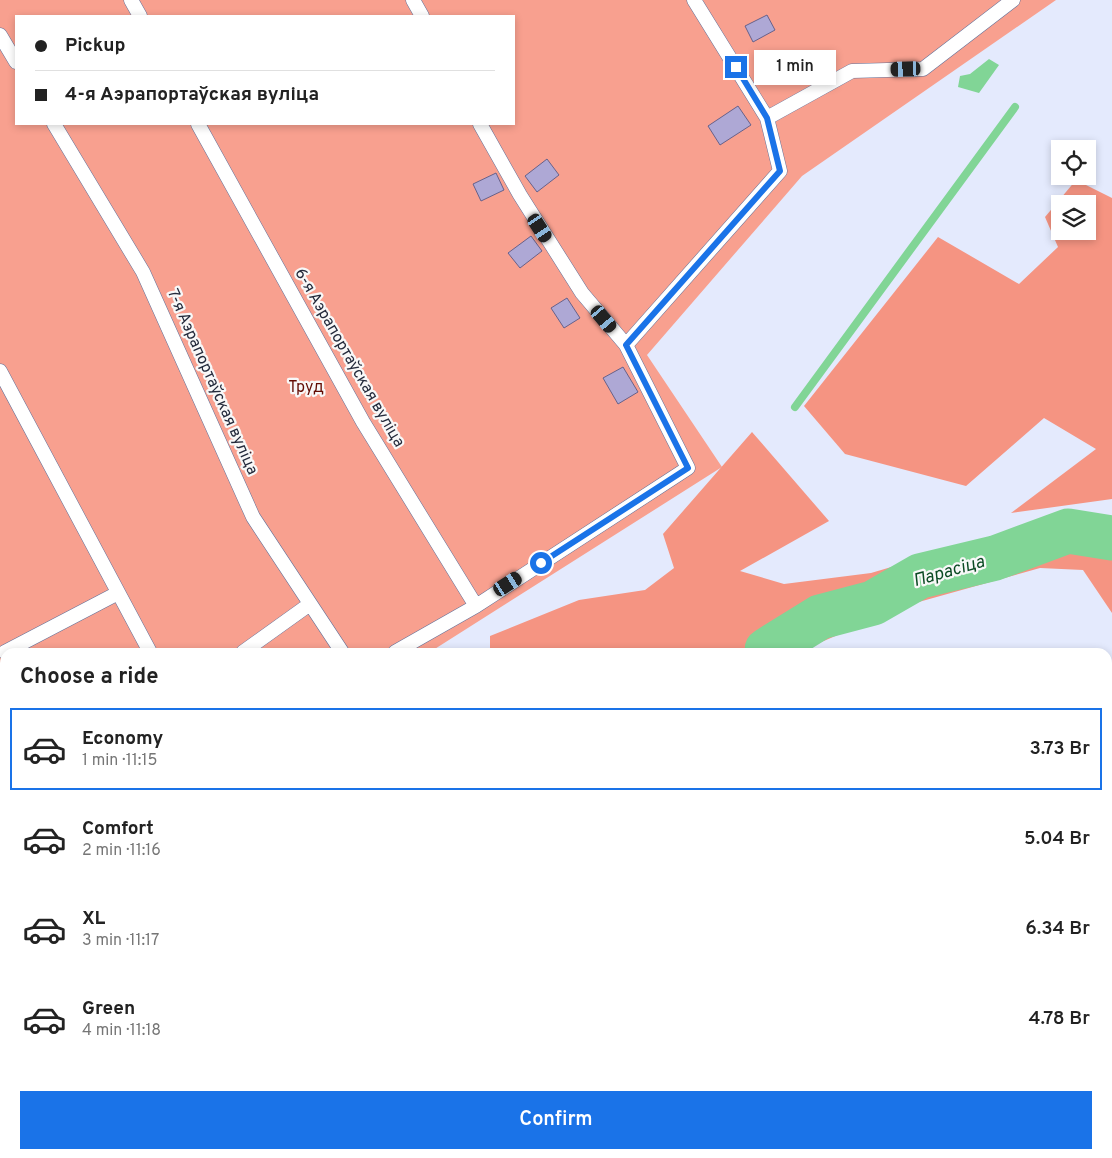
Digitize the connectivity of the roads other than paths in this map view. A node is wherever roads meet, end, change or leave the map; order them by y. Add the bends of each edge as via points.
1 (131, 0) edge
2 (413, 0) edge
3 (694, 0) edge
4 (1013, 0) edge
5 (139, 15) edge
6 (421, 15) edge
7 (0, 36) edge
8 (15, 60) edge
9 (767, 118) junction
10 (55, 125) edge
11 (199, 125) edge
12 (481, 125) edge
13 (626, 345) junction
14 (0, 371) edge
15 (118, 593) junction
16 (310, 604) junction
17 (476, 606) junction
18 (14, 648) edge
19 (148, 648) edge
20 (249, 648) edge
21 (339, 648) edge
22 (402, 648) edge

1 - 5 lane
2 - 6 lane
3 - 9 lane
4 - 9 lane via 924,68 852,71
7 - 8 lane
9 - 13 lane via 780,171
10 - 16 lane, 7-я Аэрапортаўская вуліца via 143,272 253,516
11 - 17 lane, 6-я Аэрапортаўская вуліца via 363,422
12 - 13 lane via 582,293
13 - 17 lane via 688,468
14 - 15 lane
15 - 18 lane
15 - 19 lane
16 - 20 lane
16 - 21 lane, 7-я Аэрапортаўская вуліца
17 - 22 lane

